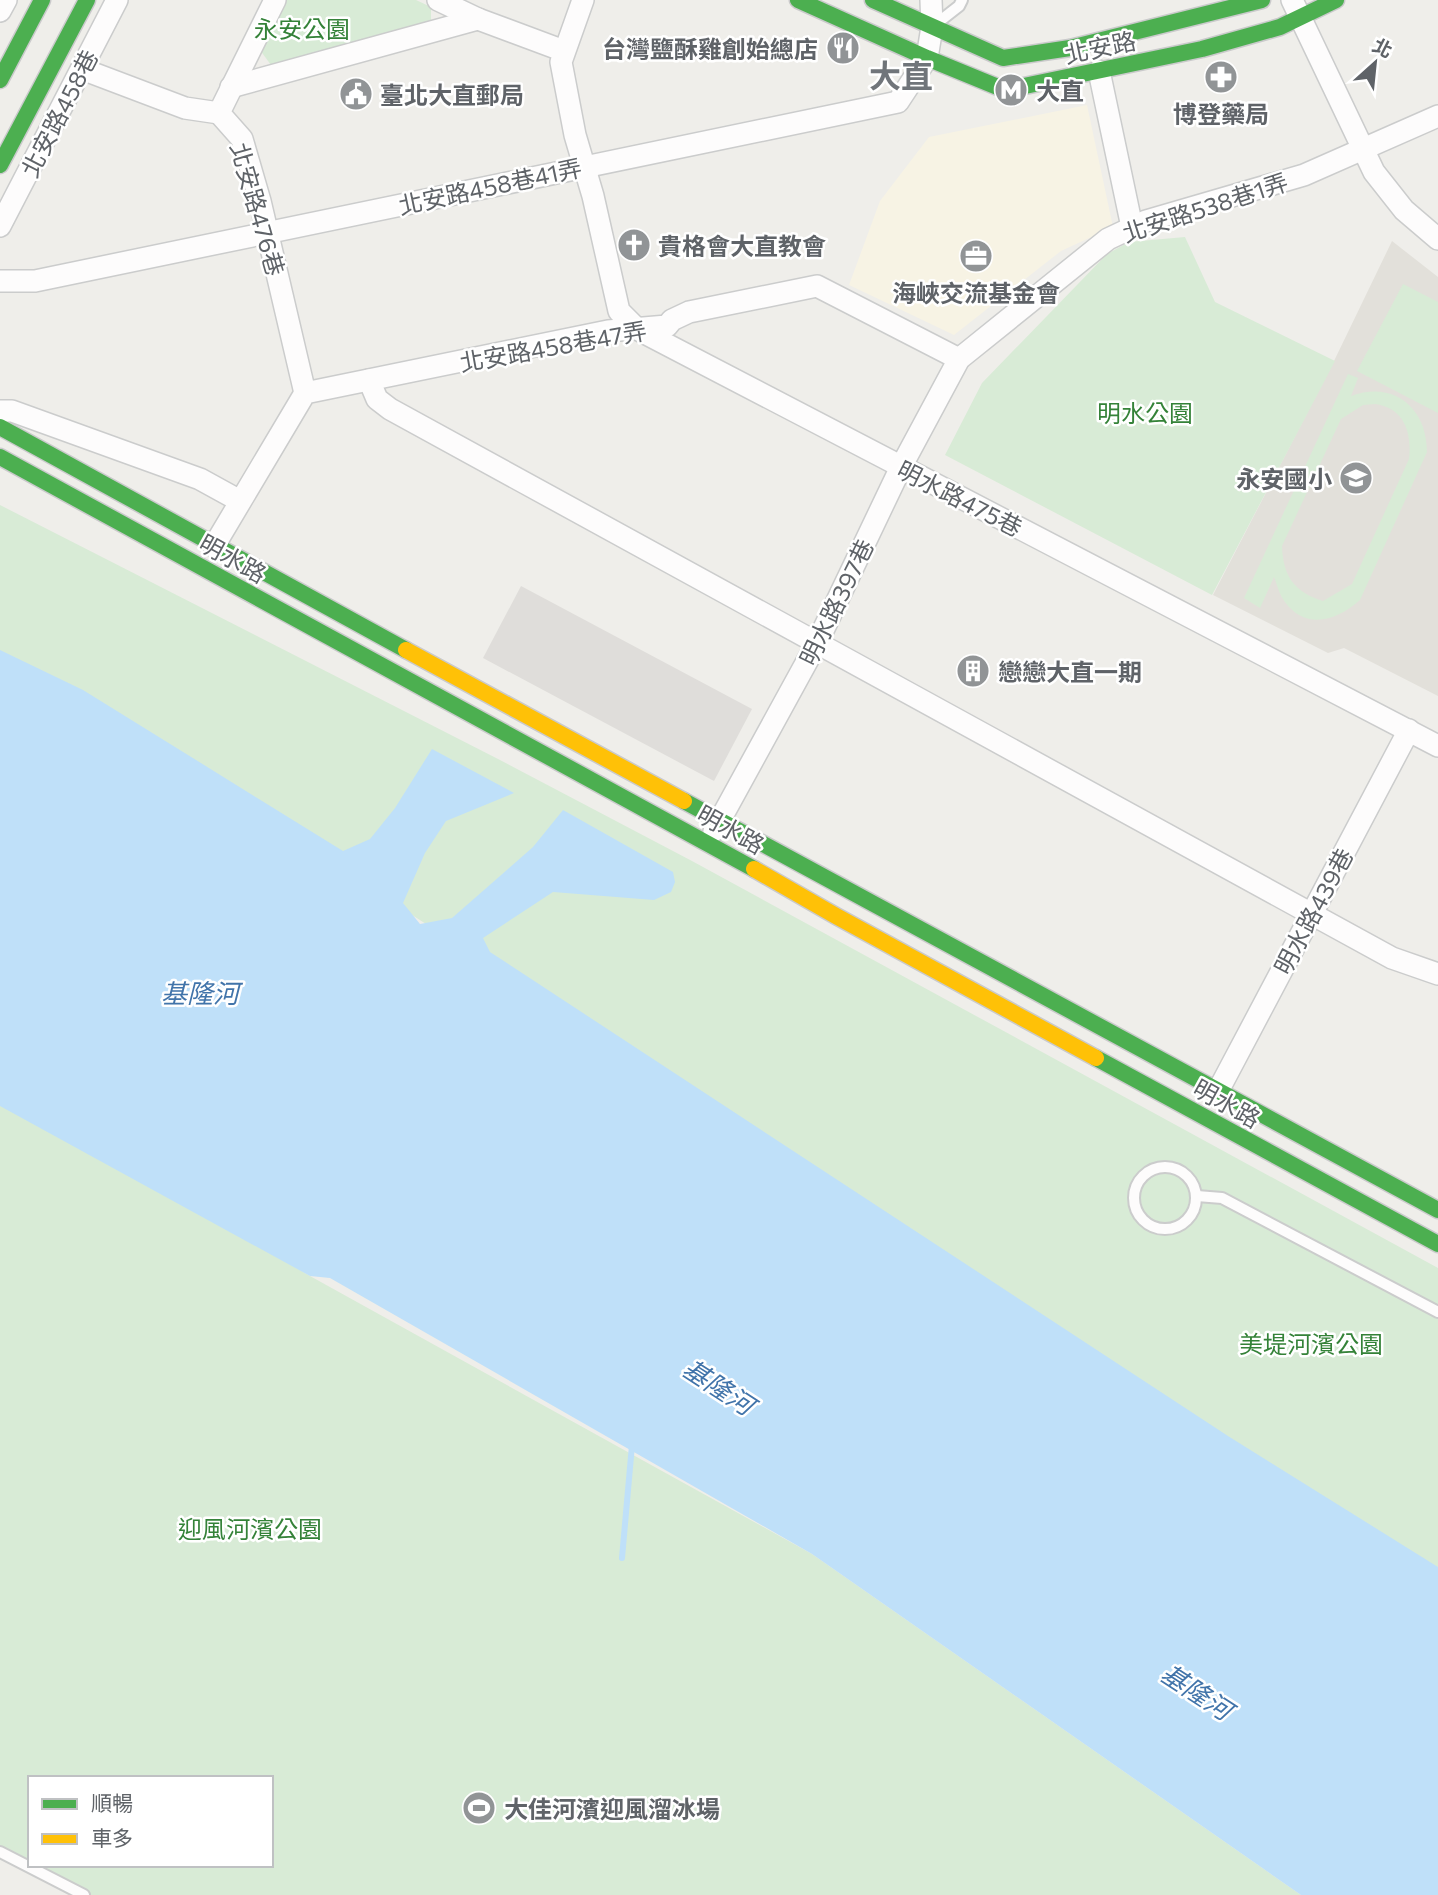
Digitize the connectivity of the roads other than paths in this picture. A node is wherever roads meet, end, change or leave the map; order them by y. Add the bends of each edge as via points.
1 (6, 0) edge
2 (42, 0) edge
3 (87, 0) edge
4 (117, 0) edge
5 (275, 0) edge
6 (438, 0) edge
7 (583, 0) edge
8 (798, 0) edge
9 (873, 0) edge
10 (931, 0) edge
11 (962, 0) edge
12 (1201, 0) edge
13 (1262, 0) edge
14 (1336, 0) edge
15 (1296, 9) edge
16 (0, 11) edge
17 (1210, 16) junction
18 (478, 19) junction
19 (932, 27) junction
20 (564, 51) junction
21 (927, 58) junction
22 (82, 69) junction
23 (1099, 71) junction
24 (0, 80) edge
25 (231, 87) junction
26 (219, 113) junction
27 (1438, 116) edge
28 (1362, 148) junction
29 (0, 165) edge
30 (584, 166) junction
31 (0, 226) edge
32 (1132, 227) junction
33 (267, 234) junction
34 (1438, 239) edge
35 (0, 281) edge
36 (637, 329) junction
37 (959, 359) junction
38 (369, 380) junction
39 (305, 393) junction
40 (0, 411) edge
41 (0, 427) edge
42 (0, 457) edge
43 (901, 467) junction
44 (240, 501) junction
45 (214, 547) junction
46 (817, 643) junction
47 (385, 686) dead end
48 (1409, 730) junction
49 (1438, 746) edge
50 (720, 819) junction
51 (708, 842) junction
52 (1311, 914) junction
53 (836, 916) junction
54 (1438, 974) edge
55 (1218, 1091) junction
56 (1197, 1196) junction
57 (1438, 1210) edge
58 (1438, 1244) edge
59 (1438, 1312) edge
60 (0, 1852) edge
61 (28, 1866) edge
62 (29, 1867) edge
63 (84, 1895) edge

1 - 16 street
2 - 24 main road
3 - 29 main road
4 - 22 street, 北安路458巷
5 - 25 street, 北安路476巷
6 - 18 street
7 - 20 street
8 - 21 main road, 北安路
9 - 19 main road, 北安路
10 - 19 street, 北安路458巷41弄
11 - 19 lane
12 - 17 lane
13 - 17 main road, 北安路
14 - 15 main road, 北安路
15 - 23 main road, 北安路 via 1280,27
15 - 28 street
17 - 19 main road, 北安路 via 1066,49 1003,58
18 - 20 street
18 - 25 street
19 - 21 street, 北安路458巷41弄
20 - 30 street, 明水路475巷 via 561,62
21 - 23 main road, 北安路 via 1005,90
21 - 30 street, 北安路458巷41弄 via 898,102
22 - 26 street via 184,108
22 - 31 street, 北安路458巷
23 - 32 street
25 - 26 street, 北安路476巷
26 - 33 street, 北安路476巷 via 242,139
27 - 28 street, 北安路538巷1弄
28 - 32 street, 北安路538巷1弄 via 1304,175
28 - 34 street via 1374,172 1404,210
30 - 33 street, 北安路458巷41弄
30 - 36 street, 明水路475巷 via 619,311
32 - 37 street, 北安路538巷1弄 via 1108,239
33 - 35 street, 北安路458巷41弄 via 35,281
33 - 39 street, 北安路476巷
36 - 37 street, 北安路458巷47弄 via 667,326 689,312 817,286
36 - 38 street, 北安路458巷47弄
36 - 43 street, 明水路475巷
37 - 43 street, 明水路397巷
38 - 39 street, 北安路458巷47弄
38 - 46 street via 377,399 390,409
39 - 44 street
40 - 44 street via 12,411 200,480
41 - 45 main road, 明水路
42 - 51 main road, 明水路
43 - 46 street, 明水路397巷
43 - 48 street, 明水路475巷
44 - 45 street
45 - 50 main road, 明水路
46 - 50 street, 明水路397巷
46 - 52 street
47 - 53 main road via 773,892
48 - 49 street, 明水路475巷
48 - 52 street, 明水路439巷
50 - 51 street, 明水路397巷
50 - 55 main road, 明水路
51 - 53 main road, 明水路
52 - 54 street via 1392,958
52 - 55 street, 明水路439巷
53 - 58 main road, 明水路
55 - 57 main road, 明水路
56 - 56 lane via 1180,1170 1160,1167 1143,1176 1134,1194 1144,1221 1163,1230 1191,1217
56 - 59 lane via 1222,1198
60 - 61 lane
62 - 63 lane

